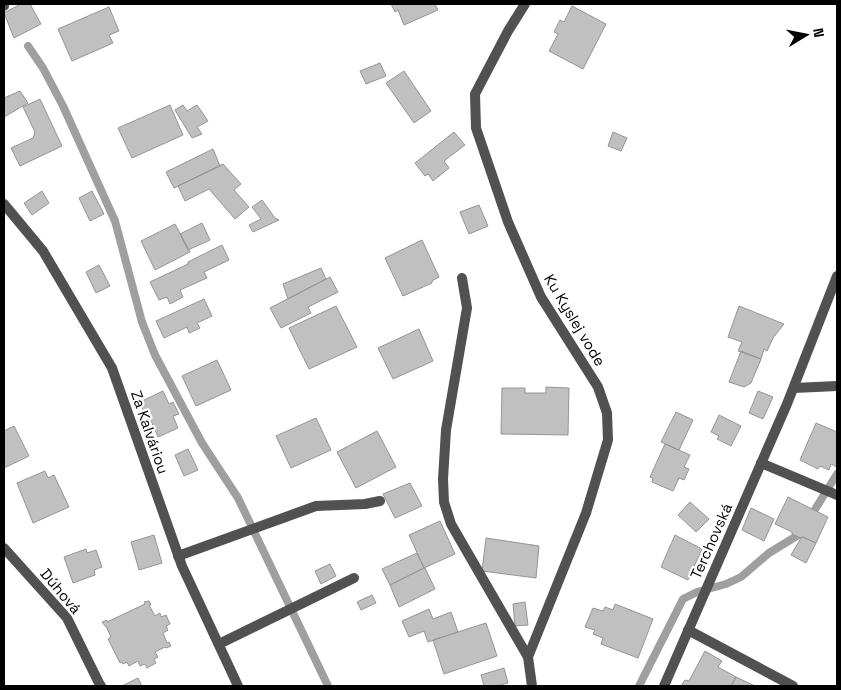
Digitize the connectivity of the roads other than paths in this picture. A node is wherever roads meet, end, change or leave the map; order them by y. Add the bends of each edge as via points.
1 (525, 4) edge
2 (4, 204) edge
3 (837, 276) edge
4 (462, 278) dead end
5 (837, 386) edge
6 (794, 388) junction
7 (761, 463) junction
8 (837, 495) edge
9 (380, 501) dead end
10 (4, 548) edge
11 (178, 556) junction
12 (354, 578) dead end
13 (688, 630) junction
14 (219, 644) junction
15 (528, 657) junction
16 (101, 686) edge
17 (238, 686) edge
18 (532, 686) edge
19 (664, 686) edge
20 (793, 686) edge

1 - 15 street, Ku Kyslej vode via 475,94 476,128 508,222 541,297 598,387 607,413 608,440 586,513
2 - 11 street, Za Kalváriou via 43,251 112,368
3 - 6 street, Terchovská
4 - 15 street, Ku Kyslej vode via 467,308 446,430 444,502 451,524
5 - 6 street
6 - 7 street, Terchovská
7 - 8 street
7 - 13 street, Terchovská
9 - 11 street via 316,506
10 - 16 street, Dúhová via 67,618
11 - 14 street, Za Kalváriou
12 - 14 street
13 - 19 street, Terchovská
13 - 20 street
14 - 17 street, Za Kalváriou
15 - 18 street, Ku Kyslej vode

